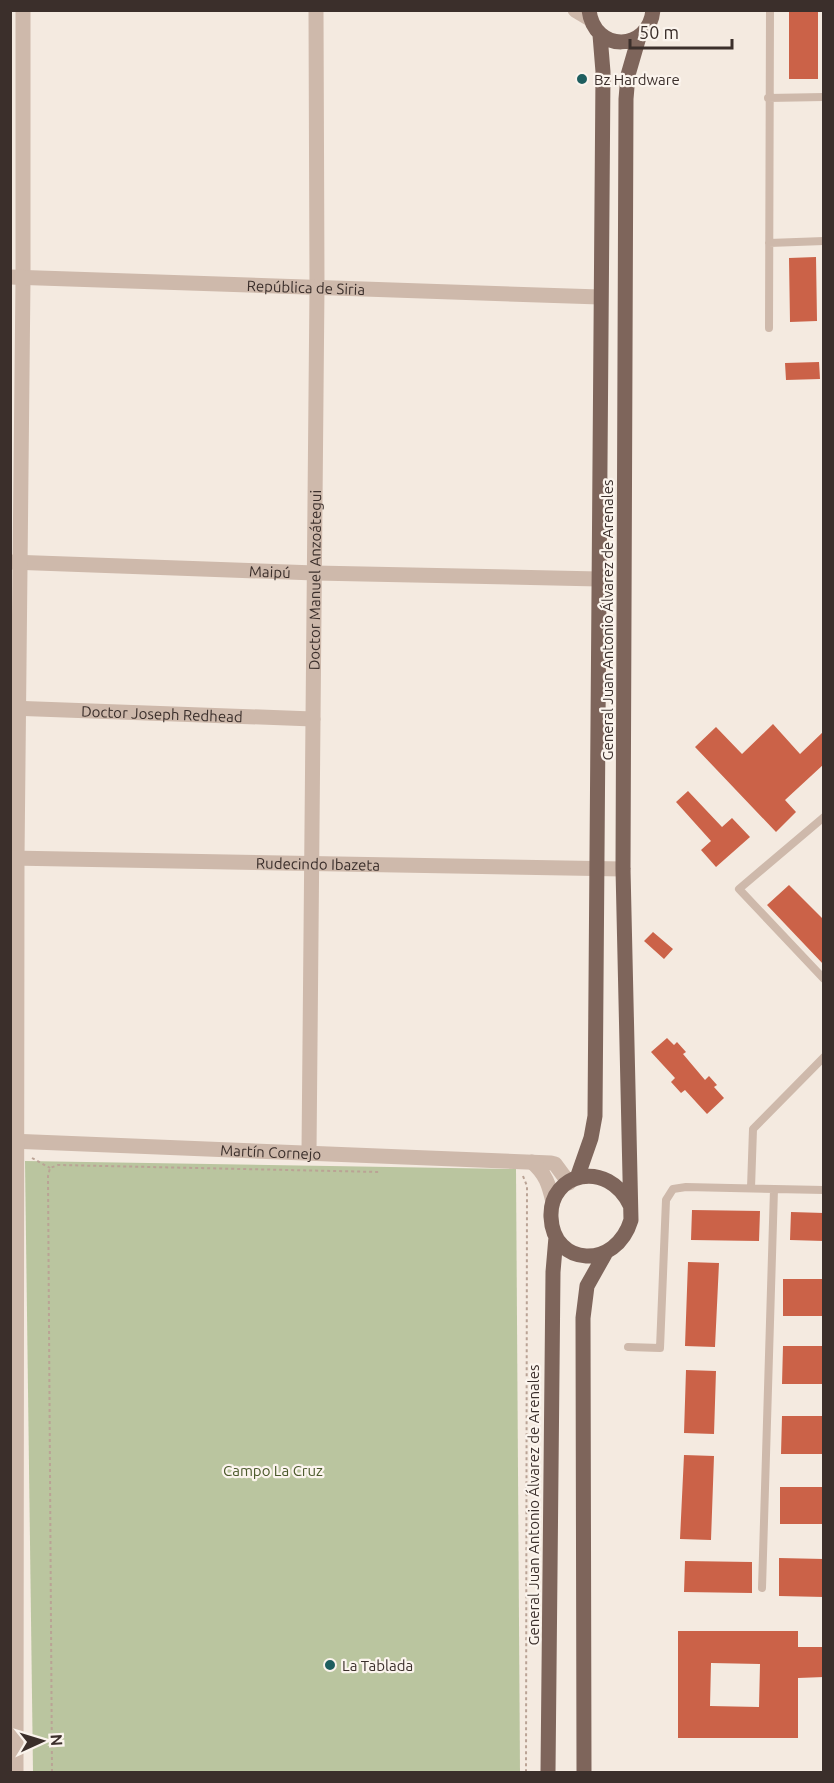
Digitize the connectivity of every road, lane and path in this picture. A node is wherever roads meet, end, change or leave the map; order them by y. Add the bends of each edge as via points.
1 (23, 10) edge
2 (316, 10) edge
3 (575, 10) edge
4 (770, 10) edge
5 (653, 11) edge
6 (589, 15) edge
7 (600, 35) junction
8 (639, 37) junction
9 (824, 97) edge
10 (768, 98) junction
11 (824, 241) edge
12 (768, 243) junction
13 (17, 278) edge
14 (317, 287) junction
15 (600, 297) junction
16 (769, 328) dead end
17 (15, 562) edge
18 (315, 573) junction
19 (599, 579) junction
20 (15, 708) edge
21 (313, 719) junction
22 (824, 817) edge
23 (14, 858) edge
24 (312, 861) junction
25 (596, 868) junction
26 (623, 869) junction
27 (824, 979) edge
28 (824, 1057) edge
29 (16, 1145) edge
30 (309, 1152) junction
31 (532, 1162) junction
32 (50, 1168) junction
33 (390, 1172) dead end
34 (520, 1175) dead end
35 (573, 1180) junction
36 (751, 1188) junction
37 (774, 1189) junction
38 (824, 1190) edge
39 (553, 1202) junction
40 (630, 1205) junction
41 (556, 1237) junction
42 (605, 1254) junction
43 (628, 1347) dead end
44 (14, 1430) edge
45 (14, 1570) edge
46 (762, 1588) dead end
47 (13, 1708) edge
48 (16, 1773) edge
49 (52, 1773) edge
50 (525, 1773) edge
51 (548, 1773) edge
52 (584, 1773) edge

1 - 13 street
2 - 14 street, Doctor Manuel Anzoátegui
3 - 6 street
4 - 10 lane
5 - 8 main road, General Juan Antonio Álvarez de Arenales via 651,22
6 - 7 main road, General Juan Antonio Álvarez de Arenales
7 - 8 main road via 619,42
7 - 15 main road, General Juan Antonio Álvarez de Arenales
8 - 26 main road, General Juan Antonio Álvarez de Arenales via 626,99
9 - 10 lane
10 - 12 lane
11 - 12 lane
12 - 16 lane
13 - 14 street, República de Siria
13 - 17 street
14 - 15 street, República de Siria
14 - 18 street, Doctor Manuel Anzoátegui
15 - 19 main road, General Juan Antonio Álvarez de Arenales
17 - 18 street, Maipú
17 - 20 street
18 - 19 street, Maipú
18 - 21 street, Doctor Manuel Anzoátegui
19 - 25 main road, General Juan Antonio Álvarez de Arenales
20 - 21 street, Doctor Joseph Redhead
20 - 23 street
21 - 24 street, Doctor Manuel Anzoátegui
22 - 27 lane via 739,889
23 - 24 street, Rudecindo Ibazeta
23 - 29 street
24 - 25 street, Rudecindo Ibazeta
24 - 30 street, Doctor Manuel Anzoátegui
25 - 26 street, Rudecindo Ibazeta
25 - 35 main road, General Juan Antonio Álvarez de Arenales via 595,1116 591,1138
26 - 40 main road, General Juan Antonio Álvarez de Arenales
28 - 36 lane via 753,1130
29 - 30 street, Martín Cornejo
29 - 32 path
29 - 44 street
30 - 31 street, Martín Cornejo
31 - 35 street, Martín Cornejo via 555,1164
31 - 39 street via 545,1176
32 - 33 path via 57,1165
32 - 49 path
34 - 50 path via 525,1177 527,1186
35 - 39 main road, General Juan Antonio Álvarez de Arenales via 561,1188
35 - 40 main road via 593,1176 609,1180
36 - 37 lane
36 - 43 lane via 673,1189 666,1200 660,1348
37 - 38 lane
37 - 46 lane
39 - 41 main road, General Juan Antonio Álvarez de Arenales via 552,1226
40 - 42 main road, General Juan Antonio Álvarez de Arenales via 627,1234
41 - 42 main road via 580,1255
41 - 51 main road, General Juan Antonio Álvarez de Arenales
42 - 52 main road, General Juan Antonio Álvarez de Arenales via 587,1286 583,1318
44 - 45 street
45 - 47 street
47 - 48 street

